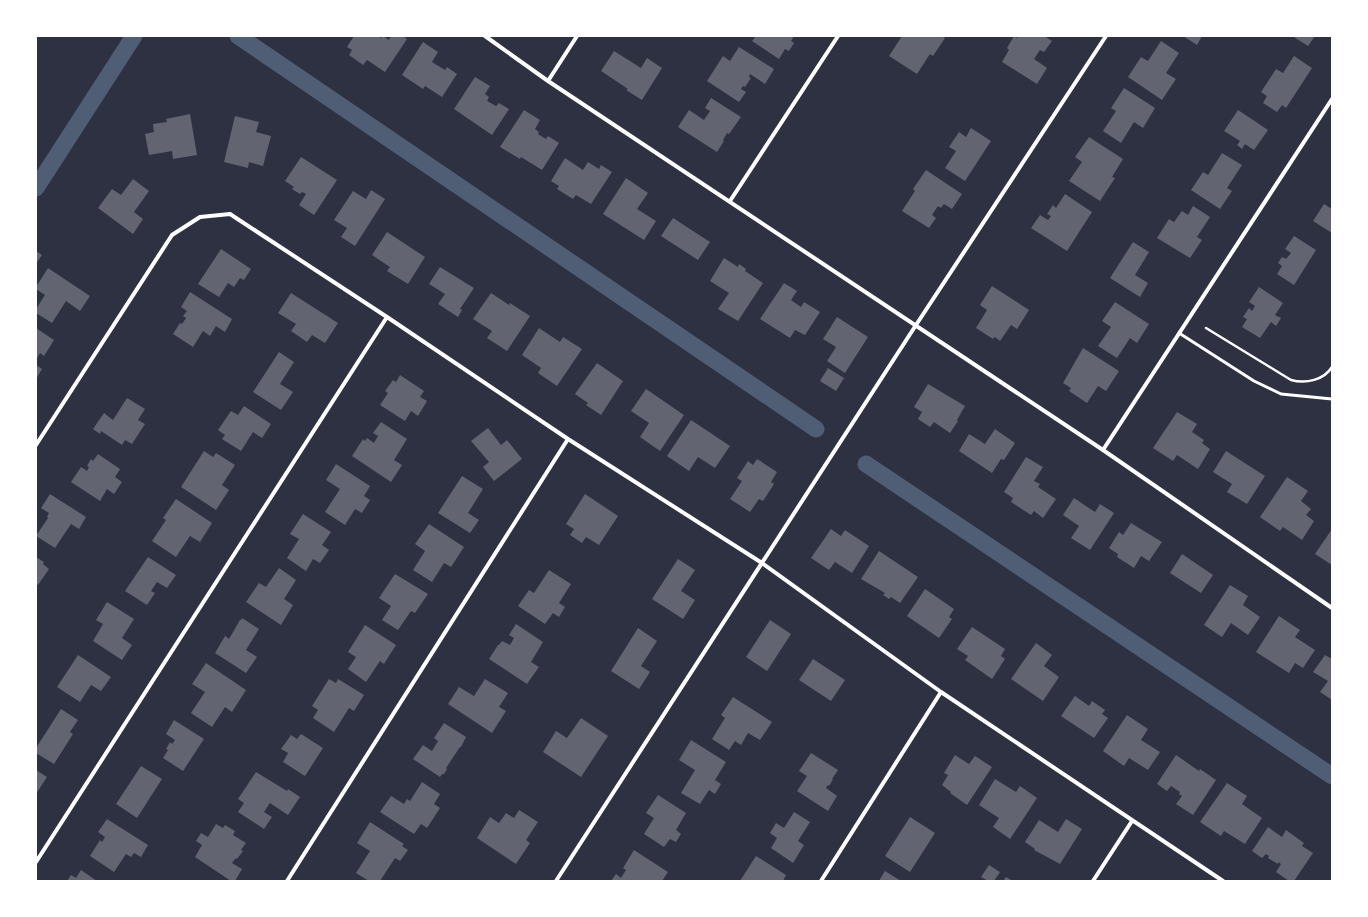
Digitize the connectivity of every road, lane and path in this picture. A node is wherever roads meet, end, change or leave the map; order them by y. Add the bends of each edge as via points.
1 (485, 36) edge
2 (577, 36) edge
3 (838, 36) edge
4 (1106, 36) edge
5 (548, 81) junction
6 (1332, 99) edge
7 (730, 201) junction
8 (387, 317) junction
9 (916, 325) junction
10 (1206, 328) dead end
11 (1179, 333) junction
12 (1332, 367) edge
13 (1332, 399) edge
14 (568, 439) junction
15 (36, 445) edge
16 (1103, 450) junction
17 (762, 563) junction
18 (1332, 608) edge
19 (941, 692) junction
20 (1132, 821) junction
21 (36, 862) edge
22 (287, 881) edge
23 (556, 881) edge
24 (821, 881) edge
25 (1093, 881) edge
26 (1223, 881) edge

1 - 5 street
2 - 5 street
3 - 7 street
4 - 9 street
5 - 7 street
6 - 11 street
7 - 9 street
8 - 14 street
8 - 15 street via 230,214 200,217 172,235
8 - 21 street
9 - 16 street
9 - 17 street
10 - 12 path via 1291,380 1316,380
11 - 13 lane via 1281,394
11 - 16 street
14 - 17 street
14 - 22 street
16 - 18 street
17 - 19 street
17 - 23 street
19 - 20 street
19 - 24 street
20 - 25 street
20 - 26 street

